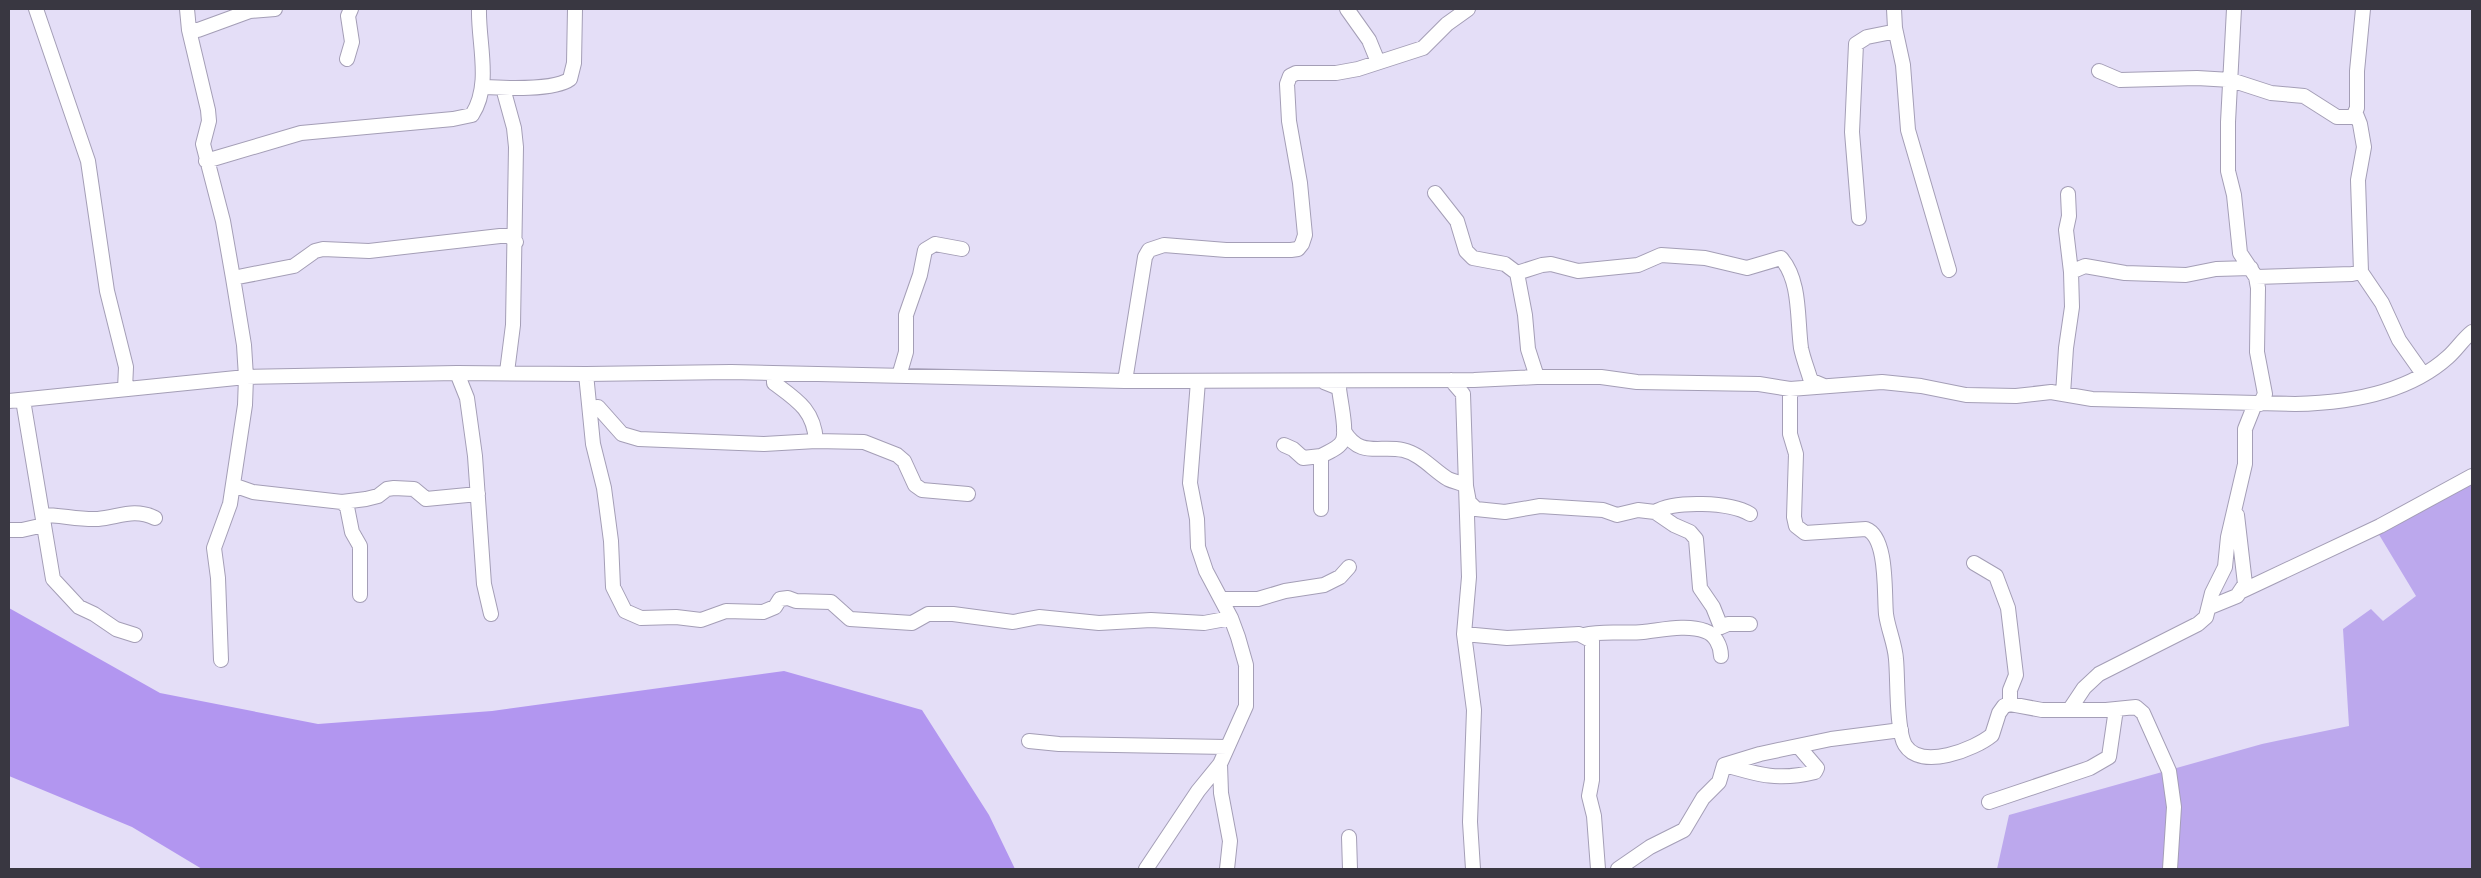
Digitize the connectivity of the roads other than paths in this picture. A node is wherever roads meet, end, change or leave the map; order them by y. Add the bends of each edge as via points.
1 (36, 9) edge
2 (187, 9) edge
3 (275, 9) edge
4 (351, 9) edge
5 (479, 9) edge
6 (575, 9) edge
7 (1348, 9) edge
8 (1468, 9) edge
9 (1894, 9) edge
10 (2234, 9) edge
11 (2363, 9) edge
12 (1895, 28) junction
13 (189, 30) junction
14 (347, 58) dead end
15 (1378, 62) junction
16 (2099, 71) dead end
17 (2231, 80) junction
18 (482, 87) junction
19 (503, 88) junction
20 (2356, 114) junction
21 (206, 161) junction
22 (1435, 193) dead end
23 (2068, 194) dead end
24 (1858, 218) dead end
25 (516, 242) junction
26 (962, 249) dead end
27 (1949, 270) dead end
28 (2071, 272) junction
29 (2361, 272) junction
30 (1517, 273) junction
31 (2253, 273) junction
32 (233, 278) junction
33 (2472, 332) edge
34 (507, 372) junction
35 (457, 373) junction
36 (586, 374) junction
37 (774, 374) junction
38 (2423, 374) junction
39 (899, 376) junction
40 (246, 377) junction
41 (1537, 377) junction
42 (1451, 380) junction
43 (1474, 380) junction
44 (1125, 381) junction
45 (1198, 381) junction
46 (1313, 381) junction
47 (1824, 386) junction
48 (125, 389) junction
49 (1790, 389) junction
50 (1463, 394) junction
51 (2063, 394) junction
52 (16, 400) edge
53 (2257, 404) junction
54 (590, 408) junction
55 (1344, 431) junction
56 (816, 440) junction
57 (1284, 445) dead end
58 (1321, 456) junction
59 (2472, 476) edge
60 (233, 484) junction
61 (1466, 486) junction
62 (478, 494) junction
63 (968, 494) dead end
64 (342, 502) junction
65 (2235, 505) junction
66 (1320, 509) dead end
67 (1655, 512) junction
68 (1750, 514) dead end
69 (155, 518) dead end
70 (43, 520) junction
71 (9, 530) edge
72 (1974, 563) dead end
73 (1349, 567) dead end
74 (2242, 591) junction
75 (360, 595) dead end
76 (1221, 599) junction
77 (2210, 607) junction
78 (491, 614) dead end
79 (1231, 618) junction
80 (1750, 624) dead end
81 (1721, 627) junction
82 (1705, 630) junction
83 (1464, 634) junction
84 (135, 635) dead end
85 (1584, 635) junction
86 (1721, 656) dead end
87 (221, 660) dead end
88 (2010, 704) junction
89 (2078, 706) junction
90 (2116, 709) junction
91 (1901, 730) junction
92 (1029, 741) dead end
93 (1227, 747) junction
94 (1799, 747) junction
95 (1220, 764) junction
96 (1724, 765) junction
97 (1989, 802) dead end
98 (1349, 837) dead end
99 (1146, 869) edge
100 (1227, 869) edge
101 (1350, 869) edge
102 (1474, 869) edge
103 (1598, 869) edge
104 (1618, 869) edge
105 (2170, 869) edge

1 - 48 street via 88,161 107,291 126,367
2 - 13 street
3 - 13 street via 250,11 198,30
4 - 14 street via 348,16 352,42
5 - 18 street
6 - 19 street via 574,63 570,79 559,85
7 - 15 street via 1369,40
8 - 15 street via 1423,48
9 - 12 street
10 - 17 street
11 - 20 street via 2356,71
12 - 24 street via 1892,32 1867,37 1856,44 1852,132
12 - 27 street via 1903,65 1908,130
13 - 21 street via 208,110 209,121 203,144
15 - 44 street via 1358,70 1290,76 1287,84 1289,121 1305,235 1298,249 1226,250 1164,245 1149,250 1145,257
16 - 17 street via 2120,80
17 - 20 street via 2271,93 2304,96 2337,117
17 - 31 street via 2228,171 2240,253
18 - 19 street
18 - 21 street via 476,109 466,117 301,132
19 - 25 street via 516,147
20 - 29 street via 2364,147 2358,180
21 - 32 street via 223,221
22 - 30 street via 1458,221 1466,251 1473,258 1505,264
23 - 28 street via 2066,230
25 - 32 street via 509,236 500,236 369,251 323,249 294,266
25 - 34 street via 513,325
26 - 39 street via 935,244 925,250 906,315 906,352
28 - 31 street via 2084,266 2125,273 2186,275 2216,269
28 - 51 street via 2072,307
29 - 31 street
29 - 38 street via 2382,302 2399,340
30 - 41 street via 1528,349
30 - 47 street via 1551,264 1578,271 1638,265 1661,256 1705,258 1747,268 1781,258 1790,273 1802,350 1810,378
31 - 53 street via 2258,288 2257,352 2265,394
32 - 40 street
33 - 38 street via 2448,357
34 - 35 street
34 - 36 street
35 - 40 street
35 - 62 street via 467,398
36 - 37 street
36 - 54 street
37 - 39 street
37 - 56 street via 774,383 802,404 815,427
38 - 53 street via 2388,392 2323,403
39 - 44 street
40 - 48 street
40 - 60 street
41 - 43 street
41 - 49 street via 1759,384
42 - 43 street
42 - 46 street
42 - 50 street
43 - 50 street
44 - 45 street
45 - 46 street
45 - 76 street via 1190,482 1198,547
46 - 55 street via 1332,383 1339,388
47 - 49 street
47 - 51 street via 1882,382 1966,395
48 - 52 street
49 - 91 street via 1790,434 1796,454 1796,526 1805,533 1866,529 1878,542 1883,564 1886,614 1896,656
50 - 61 street
51 - 53 street via 2092,399
52 - 70 street
53 - 65 street via 2247,422 2245,464
54 - 56 street via 598,407 622,434 639,439 764,444
54 - 79 street via 593,444 612,541 613,587 625,611 641,618 701,620 726,611 763,612 788,598 831,602 850,619 912,623 928,614 1014,622 1039,617 1099,623 1150,620 1204,623
55 - 58 street via 1343,440 1337,447
55 - 61 street via 1348,439 1363,449 1403,450 1431,464 1448,479
56 - 63 street via 864,442 897,455 904,461 915,485 922,490
57 - 58 street via 1293,448 1303,458
58 - 66 street
59 - 74 street via 2380,526
60 - 64 street via 252,492
60 - 87 street via 230,504 213,553 218,578
61 - 67 street via 1469,502 1476,509 1489,512 1540,506 1604,510 1617,515 1638,510
61 - 83 street via 1469,577
62 - 64 street via 426,499 414,489 394,488 378,496
62 - 78 street via 484,584
64 - 75 street via 347,507 352,532 360,546
65 - 74 street via 2244,562 2245,584
65 - 77 street via 2225,567 2212,593
67 - 68 street via 1672,505 1690,505 1739,508
67 - 81 street via 1690,532 1696,539 1700,588
69 - 70 street via 130,512 98,519
70 - 71 street via 22,530
70 - 84 street via 56,584 79,607 116,629
72 - 88 street via 1996,576 2008,608 2016,675 2010,690
73 - 76 street via 1340,577 1324,585 1258,599
74 - 77 street
76 - 79 street
77 - 89 street via 2198,624 2091,680
79 - 93 street via 1246,664 1247,690 1246,706
80 - 81 street
81 - 82 street
82 - 85 street
82 - 86 street via 1718,642
83 - 85 street via 1507,638
83 - 102 street via 1474,710 1470,822
85 - 103 street via 1593,647 1592,780 1589,796 1594,816
88 - 89 street via 2042,710
88 - 91 street via 1999,712 1992,735 1961,752 1946,756 1911,752 1905,745
89 - 90 street
90 - 97 street via 2110,757 2090,768
90 - 105 street via 2140,709 2169,771 2174,807
91 - 94 street via 1846,736
92 - 93 street
93 - 95 street
94 - 96 street
94 - 96 street via 1817,768 1815,772 1779,778
95 - 99 street
95 - 100 street via 1221,793 1230,840
96 - 104 street via 1719,782 1703,798 1684,830 1650,846
98 - 101 street

